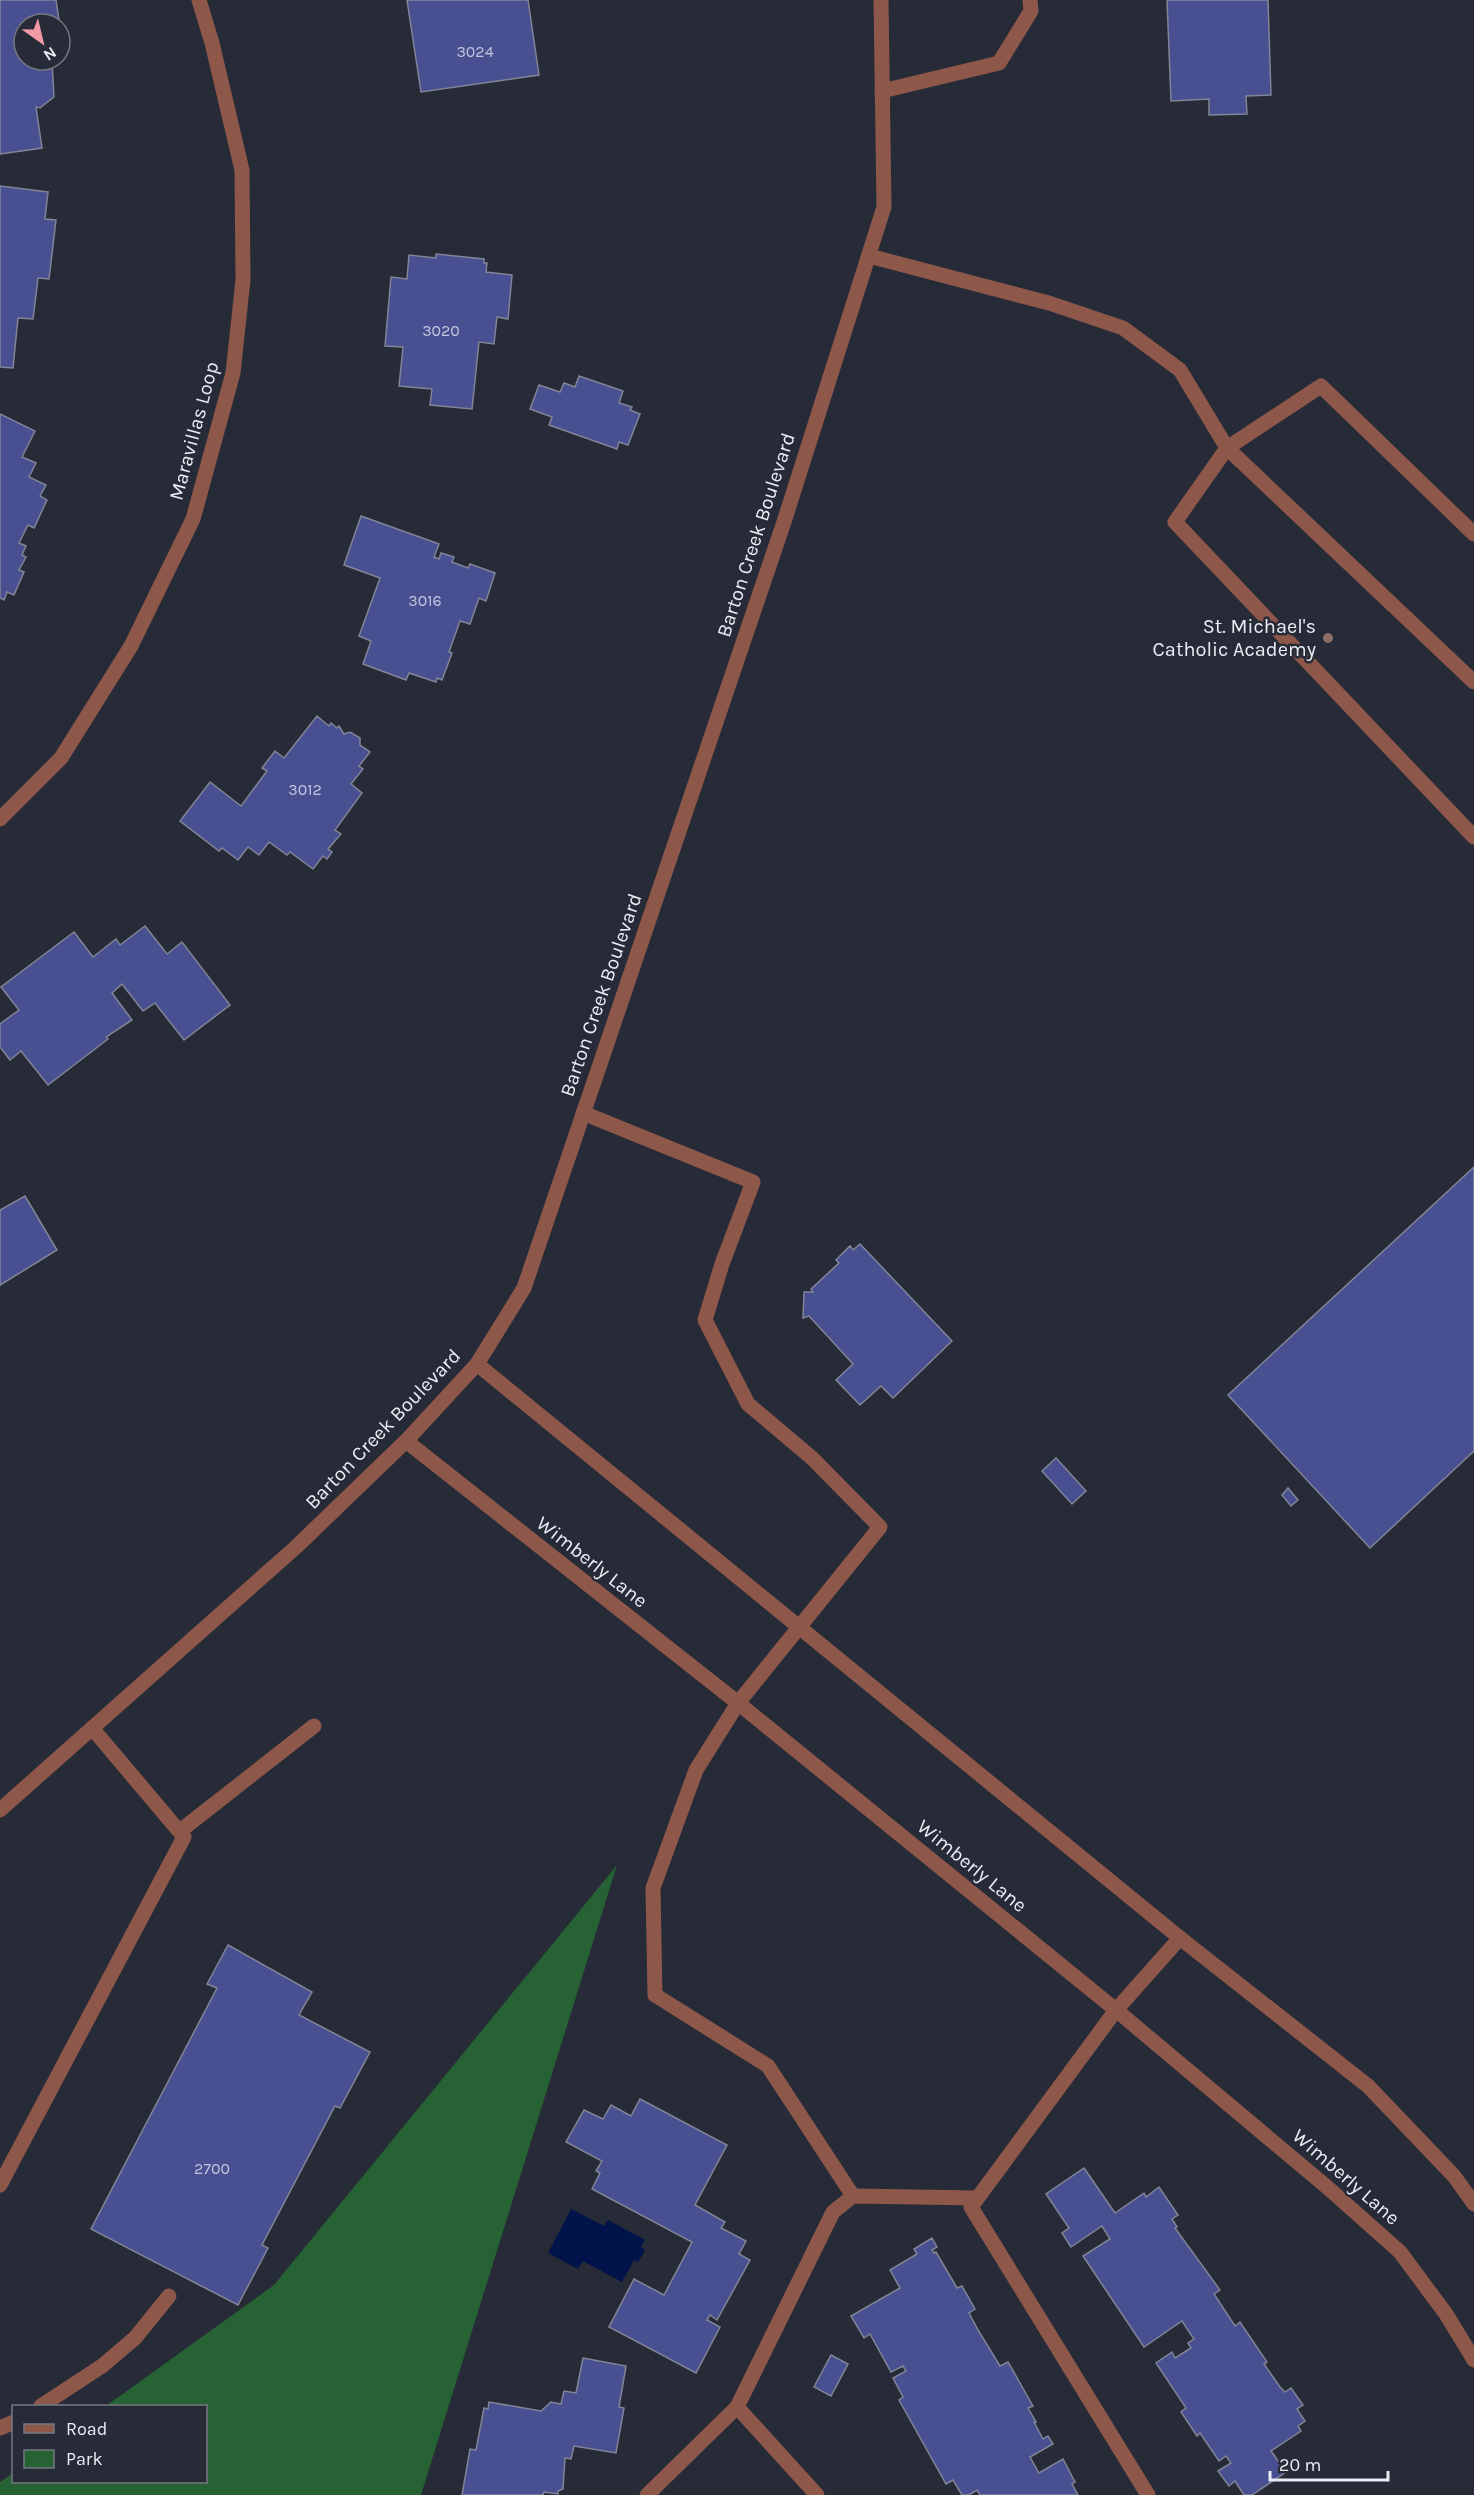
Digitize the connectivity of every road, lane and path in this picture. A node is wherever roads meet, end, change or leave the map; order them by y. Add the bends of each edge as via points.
1 (199, 0) edge
2 (881, 0) edge
3 (1030, 0) edge
4 (882, 91) junction
5 (868, 256) junction
6 (1227, 448) junction
7 (1474, 534) edge
8 (1474, 682) edge
9 (0, 819) edge
10 (1474, 837) edge
11 (583, 1113) junction
12 (477, 1364) junction
13 (406, 1441) junction
14 (800, 1626) junction
15 (738, 1703) junction
16 (314, 1726) dead end
17 (92, 1728) junction
18 (0, 1810) edge
19 (180, 1831) junction
20 (1180, 1938) junction
21 (1116, 2010) junction
22 (0, 2185) edge
23 (853, 2196) junction
24 (977, 2198) junction
25 (1474, 2204) edge
26 (169, 2296) dead end
27 (1474, 2360) edge
28 (43, 2405) edge
29 (737, 2407) junction
30 (647, 2495) edge
31 (817, 2495) edge
32 (1148, 2495) edge

1 - 9 street, Maravillas Loop via 242,170 243,280 233,373 193,519 131,645 61,758
2 - 4 street, Barton Creek Boulevard
3 - 4 street via 1031,11 999,63
4 - 5 street, Barton Creek Boulevard via 884,207
5 - 6 street via 1049,303 1123,328 1180,370
5 - 11 street, Barton Creek Boulevard via 784,522
6 - 7 street via 1321,386
6 - 8 street
6 - 10 street via 1175,522
11 - 12 street, Barton Creek Boulevard via 524,1288
11 - 14 street via 753,1182 705,1320 748,1404 812,1458 880,1527
12 - 13 street, Barton Creek Boulevard
12 - 14 street
13 - 15 street, Wimberly Lane
13 - 17 street, Barton Creek Boulevard via 296,1547
14 - 15 street
14 - 20 street
15 - 21 street, Wimberly Lane
15 - 23 street via 696,1770 653,1888 655,1995 768,2066
16 - 19 street
17 - 18 street, Barton Creek Boulevard
17 - 19 street
19 - 22 street via 184,1837
20 - 21 street
20 - 25 street via 1368,2086 1454,2176
21 - 24 street
21 - 27 street, Wimberly Lane via 1400,2253 1446,2314
23 - 24 street
23 - 29 street via 833,2212
24 - 32 street via 971,2207 979,2221
26 - 28 street via 135,2338 102,2366
29 - 30 street
29 - 31 street

